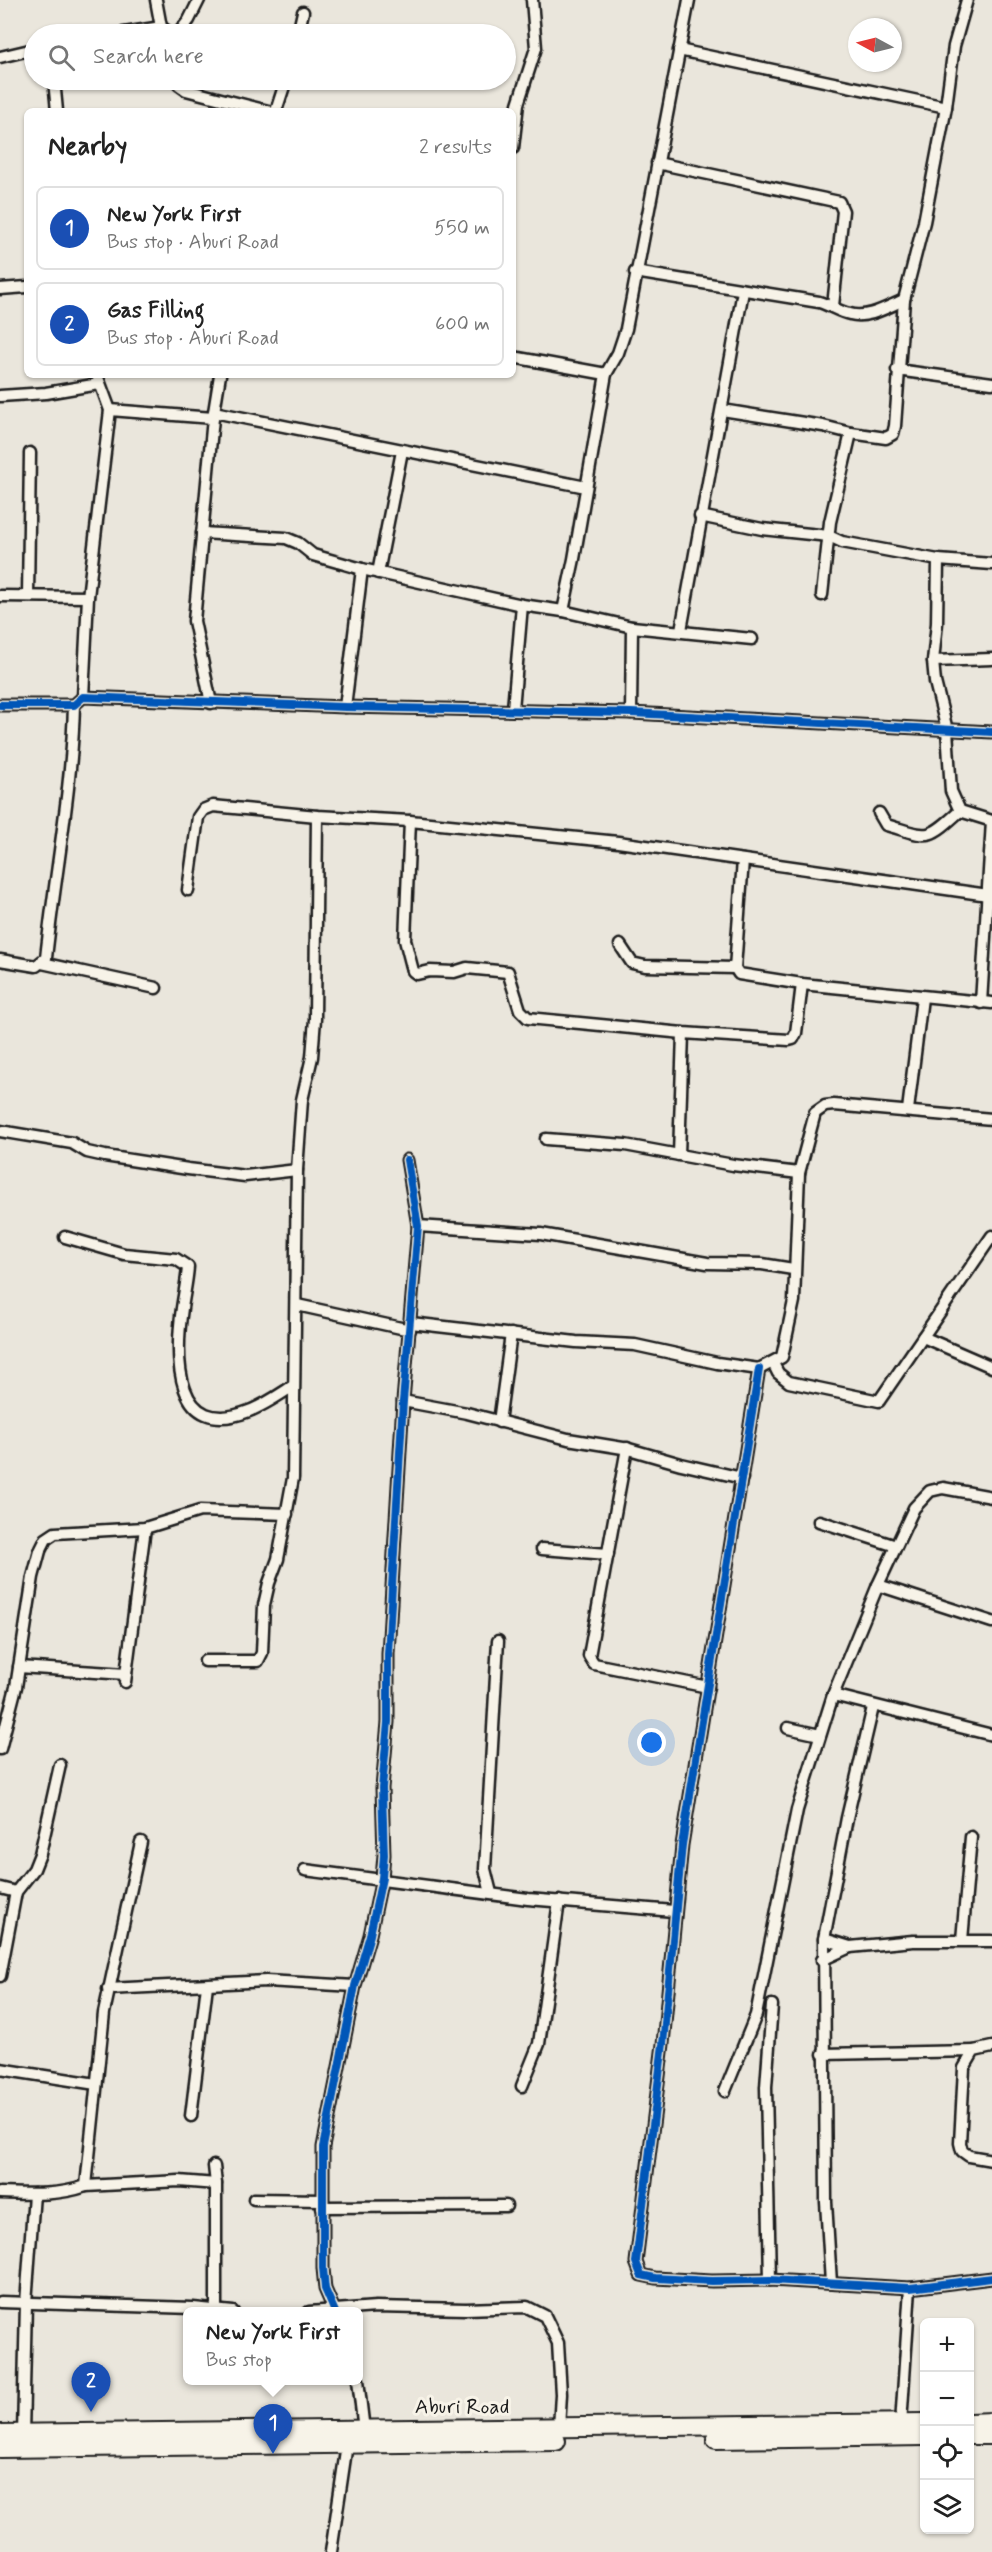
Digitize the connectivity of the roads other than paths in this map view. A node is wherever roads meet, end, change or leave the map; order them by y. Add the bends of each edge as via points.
1 (156, 0) edge
2 (199, 0) edge
3 (532, 0) edge
4 (689, 0) edge
5 (966, 0) edge
6 (303, 12) dead end
7 (160, 24) edge
8 (186, 24) edge
9 (300, 24) edge
10 (679, 50) junction
11 (24, 51) edge
12 (0, 57) edge
13 (55, 90) edge
14 (186, 90) edge
15 (283, 90) edge
16 (946, 107) junction
17 (57, 108) edge
18 (256, 108) edge
19 (277, 108) edge
20 (516, 122) edge
21 (657, 163) junction
22 (635, 272) junction
23 (24, 287) edge
24 (0, 289) edge
25 (743, 291) junction
26 (904, 300) junction
27 (833, 306) junction
28 (516, 358) edge
29 (897, 370) junction
30 (606, 374) junction
31 (220, 378) edge
32 (98, 380) edge
33 (991, 381) edge
34 (0, 396) edge
35 (110, 410) junction
36 (722, 410) junction
37 (214, 415) junction
38 (850, 433) junction
39 (402, 451) junction
40 (30, 453) dead end
41 (586, 487) junction
42 (700, 516) junction
43 (202, 533) junction
44 (829, 536) junction
45 (938, 560) junction
46 (992, 564) edge
47 (362, 569) junction
48 (378, 573) junction
49 (822, 595) dead end
50 (0, 596) edge
51 (28, 596) junction
52 (88, 597) junction
53 (522, 605) junction
54 (563, 610) junction
55 (632, 627) junction
56 (681, 630) junction
57 (752, 639) dead end
58 (992, 658) edge
59 (933, 661) junction
60 (83, 697) junction
61 (211, 703) junction
62 (0, 705) edge
63 (74, 705) junction
64 (345, 707) junction
65 (513, 709) junction
66 (631, 713) junction
67 (947, 730) junction
68 (992, 732) edge
69 (960, 811) junction
70 (879, 813) dead end
71 (317, 816) junction
72 (410, 821) junction
73 (743, 860) junction
74 (188, 890) dead end
75 (988, 895) junction
76 (620, 945) dead end
77 (0, 960) edge
78 (42, 963) junction
79 (735, 968) junction
80 (802, 984) junction
81 (156, 988) dead end
82 (922, 998) junction
83 (986, 1003) edge
84 (683, 1033) junction
85 (908, 1110) junction
86 (992, 1119) edge
87 (0, 1131) edge
88 (546, 1139) dead end
89 (679, 1155) junction
90 (407, 1160) dead end
91 (297, 1170) junction
92 (799, 1173) junction
93 (418, 1227) junction
94 (992, 1236) edge
95 (65, 1237) dead end
96 (793, 1269) junction
97 (297, 1305) junction
98 (410, 1326) junction
99 (512, 1334) junction
100 (923, 1337) junction
101 (773, 1363) junction
102 (992, 1367) edge
103 (759, 1369) junction
104 (293, 1386) junction
105 (403, 1401) junction
106 (499, 1422) junction
107 (627, 1448) junction
108 (742, 1478) junction
109 (992, 1497) edge
110 (287, 1514) junction
111 (819, 1521) dead end
112 (145, 1528) junction
113 (896, 1546) junction
114 (542, 1549) dead end
115 (608, 1554) junction
116 (878, 1585) junction
117 (992, 1622) edge
118 (498, 1641) dead end
119 (205, 1661) dead end
120 (19, 1667) junction
121 (708, 1687) junction
122 (833, 1695) junction
123 (6, 1702) edge
124 (873, 1707) junction
125 (788, 1728) dead end
126 (820, 1735) junction
127 (992, 1735) edge
128 (0, 1749) edge
129 (60, 1765) dead end
130 (971, 1837) dead end
131 (141, 1842) dead end
132 (305, 1870) dead end
133 (382, 1878) junction
134 (0, 1888) edge
135 (16, 1892) junction
136 (491, 1893) junction
137 (559, 1901) junction
138 (674, 1911) junction
139 (824, 1939) junction
140 (962, 1940) junction
141 (992, 1941) edge
142 (850, 1947) junction
143 (822, 1960) junction
144 (0, 1976) edge
145 (207, 1985) junction
146 (355, 1986) junction
147 (108, 1989) junction
148 (772, 2005) dead end
149 (992, 2047) edge
150 (974, 2050) junction
151 (823, 2054) junction
152 (0, 2069) edge
153 (96, 2084) junction
154 (522, 2086) dead end
155 (725, 2091) dead end
156 (191, 2116) dead end
157 (992, 2160) edge
158 (214, 2166) dead end
159 (216, 2184) junction
160 (86, 2186) junction
161 (0, 2193) edge
162 (34, 2194) junction
163 (254, 2199) dead end
164 (322, 2204) junction
165 (506, 2206) dead end
166 (992, 2278) edge
167 (770, 2280) junction
168 (831, 2283) junction
169 (910, 2288) junction
170 (0, 2302) edge
171 (26, 2303) junction
172 (216, 2307) edge
173 (334, 2307) edge
174 (183, 2308) edge
175 (363, 2310) edge
176 (358, 2385) edge
177 (992, 2422) edge
178 (920, 2423) edge
179 (974, 2423) edge
180 (901, 2424) junction
181 (559, 2428) junction
182 (364, 2430) junction
183 (0, 2434) edge
184 (23, 2435) junction
185 (974, 2435) edge
186 (992, 2435) edge
187 (920, 2436) edge
188 (347, 2444) junction
189 (0, 2448) edge
190 (331, 2552) edge

1 - 7 street
2 - 8 street
3 - 20 street via 536,48
4 - 10 street
5 - 16 street via 954,46
6 - 9 street
10 - 16 street
10 - 21 street
11 - 12 street
13 - 17 street
14 - 18 street
15 - 19 street
16 - 26 street
21 - 22 street
21 - 27 street via 839,202 843,211
22 - 25 street
22 - 30 street via 626,329
23 - 24 street
25 - 27 street
25 - 36 street
26 - 27 street via 861,316
26 - 29 street
28 - 30 street
29 - 33 street
29 - 38 street via 893,435 886,438
30 - 41 street
31 - 37 street
32 - 34 street via 46,393
32 - 35 street
35 - 37 street
35 - 52 street
36 - 38 street
36 - 42 street
37 - 39 street
37 - 43 street
38 - 44 street
39 - 41 street
39 - 48 street
40 - 51 street
41 - 54 street
42 - 44 street via 781,532
42 - 56 street
43 - 47 street via 294,539 313,555
43 - 61 street via 194,621
44 - 45 street via 842,542
44 - 49 street
45 - 46 street
45 - 59 street
47 - 48 street
47 - 64 street
48 - 53 street
50 - 51 street
51 - 52 street
52 - 60 street
53 - 54 street
53 - 65 street
54 - 55 street
55 - 56 street
55 - 66 street
56 - 57 street
58 - 59 street
59 - 67 street
60 - 61 street
60 - 63 street
61 - 64 street
62 - 63 street
63 - 78 street via 68,795 46,958
64 - 65 street
65 - 66 street
66 - 67 street
67 - 68 street
67 - 69 street via 951,791
69 - 70 street via 928,835 886,825
69 - 75 street via 992,820
71 - 72 street
71 - 74 street via 213,806 203,810 198,817
71 - 91 street via 315,1019 312,1057 302,1100
72 - 73 street via 618,842
72 - 84 street via 405,940 413,971 454,972 467,968 508,972 520,1010 528,1018
73 - 75 street
73 - 79 street
75 - 83 street
76 - 79 street via 632,963 645,966
77 - 78 street via 36,966
78 - 81 street
79 - 80 street via 746,976
80 - 82 street
80 - 84 street via 793,1040
82 - 83 street
82 - 85 street
84 - 89 street
85 - 86 street
85 - 92 street via 825,1106 815,1113
87 - 91 street via 72,1143 105,1156 210,1172 245,1176
88 - 89 street via 625,1145
89 - 92 street
90 - 93 street
91 - 97 street
92 - 96 street
93 - 96 street via 541,1234 707,1263
93 - 98 street
94 - 100 street
95 - 104 street via 124,1254 176,1259 188,1267 179,1356 186,1395 198,1410 218,1417 248,1412
96 - 101 street via 794,1301 787,1343 782,1357
97 - 98 street
97 - 104 street
98 - 99 street
98 - 105 street
99 - 103 street via 635,1345
99 - 106 street
100 - 101 street via 879,1401 789,1382
100 - 102 street
101 - 103 street
103 - 108 street
104 - 110 street via 293,1478
105 - 106 street
105 - 133 street via 382,1788
106 - 107 street
107 - 108 street
107 - 115 street
108 - 121 street
109 - 113 street via 943,1488 930,1491 914,1508
110 - 112 street via 200,1511
110 - 119 street via 264,1605 262,1653 258,1661
111 - 113 street
112 - 120 street via 55,1533 46,1539 33,1576
112 - 120 street via 126,1678
113 - 116 street
114 - 115 street
115 - 121 street via 591,1661
116 - 117 street
116 - 122 street
118 - 136 street via 485,1869
120 - 123 street
121 - 138 street
122 - 124 street
122 - 126 street
123 - 128 street
124 - 127 street
124 - 139 street via 846,1818
125 - 126 street
126 - 155 street via 797,1810 756,2015
129 - 135 street via 40,1854
130 - 140 street
131 - 147 street
132 - 133 street
133 - 136 street
133 - 146 street
134 - 135 street
135 - 144 street
136 - 137 street
137 - 138 street
137 - 154 street via 539,2044
138 - 167 street via 663,2044 636,2262 641,2275 655,2278
139 - 142 street
139 - 143 street
140 - 141 street
140 - 142 street
142 - 143 street
143 - 151 street
145 - 146 street via 266,1981
145 - 147 street
145 - 156 street
146 - 164 street via 322,2147
147 - 153 street
148 - 167 street via 766,2087
149 - 150 street
150 - 151 street
150 - 157 street via 964,2068 960,2143 969,2156
151 - 168 street
152 - 153 street
153 - 160 street
158 - 159 street
159 - 160 street via 179,2181
159 - 172 street
160 - 162 street
161 - 162 street
162 - 171 street
163 - 164 street
164 - 165 street
164 - 173 street via 325,2289
166 - 169 street
167 - 168 street
168 - 169 street
169 - 180 street
170 - 171 street
171 - 174 street
171 - 184 street
175 - 181 street via 527,2307 545,2316 558,2343
176 - 182 street
177 - 179 highway
178 - 180 highway, Aburi Road
180 - 181 highway, Aburi Road
181 - 182 highway, Aburi Road
182 - 184 highway, Aburi Road
183 - 184 highway, Aburi Road
185 - 186 highway
187 - 188 highway, Aburi Road
188 - 189 highway, Aburi Road
188 - 190 street

